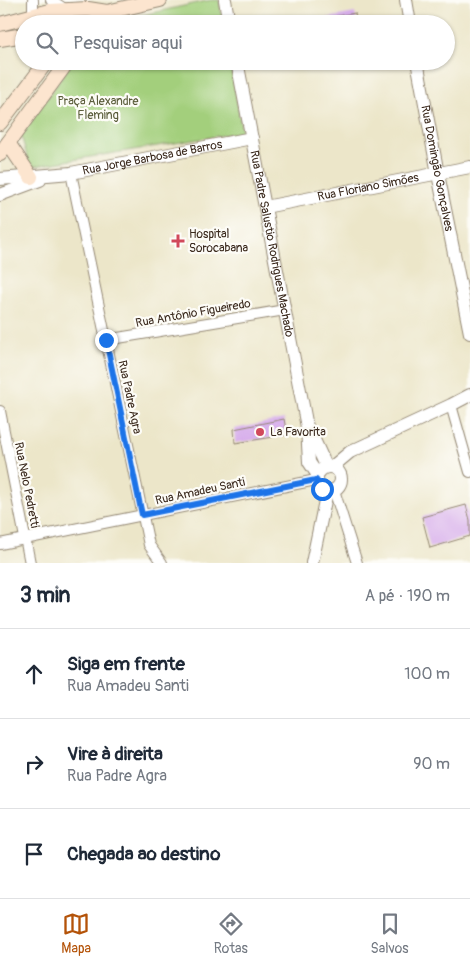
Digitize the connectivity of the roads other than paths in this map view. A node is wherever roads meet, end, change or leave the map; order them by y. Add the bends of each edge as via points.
1 (33, 0) edge
2 (51, 0) edge
3 (160, 0) edge
4 (224, 0) edge
5 (406, 0) edge
6 (88, 9) junction
7 (107, 12) junction
8 (32, 15) edge
9 (41, 15) edge
10 (59, 15) edge
11 (62, 15) edge
12 (70, 15) edge
13 (92, 15) edge
14 (104, 15) edge
15 (227, 15) edge
16 (408, 15) edge
17 (15, 21) edge
18 (0, 24) edge
19 (15, 36) edge
20 (0, 39) edge
21 (40, 70) edge
22 (61, 70) edge
23 (239, 70) edge
24 (419, 70) edge
25 (0, 123) edge
26 (252, 138) junction
27 (4, 149) edge
28 (470, 166) edge
29 (71, 173) junction
30 (438, 174) junction
31 (52, 175) junction
32 (31, 177) junction
33 (0, 179) edge
34 (0, 195) edge
35 (265, 207) junction
36 (285, 310) junction
37 (470, 333) edge
38 (106, 340) junction
39 (470, 395) edge
40 (451, 405) junction
41 (0, 411) edge
42 (327, 472) junction
43 (470, 472) edge
44 (330, 491) junction
45 (142, 515) junction
46 (25, 539) junction
47 (0, 544) edge
48 (30, 563) edge
49 (162, 563) edge
50 (312, 563) edge
51 (357, 563) edge

1 - 8 street
2 - 11 street
3 - 7 main road
4 - 15 street
5 - 16 street
6 - 7 main road
6 - 12 main road
6 - 13 main road
7 - 14 main road
9 - 10 main road via 50,11
17 - 18 main road
19 - 20 main road
21 - 25 main road
22 - 27 main road
23 - 26 street, Rua Padre Salustio Rodrigues Machado
24 - 30 street, Rua Domingão Gonçalves
26 - 29 street, Rua Jorge Barbosa de Barros
26 - 35 street, Rua Padre Salustio Rodrigues Machado
27 - 32 main road
28 - 30 street, Rua Floriano Simões
29 - 31 street, Rua Jorge Barbosa de Barros
29 - 38 street, Rua Padre Agra
30 - 35 street, Rua Floriano Simões
30 - 37 street, Rua Domingão Gonçalves
31 - 32 street, Rua Jorge Barbosa de Barros
31 - 34 street, Rua Jorge Barbosa de Barros
32 - 33 street, Rua Jorge Barbosa de Barros
35 - 36 street, Rua Padre Salustio Rodrigues Machado
36 - 38 street, Rua Antônio Figueiredo
36 - 42 street, Rua Padre Salustio Rodrigues Machado via 308,427 309,462
38 - 45 street, Rua Padre Agra
39 - 40 street
40 - 42 street via 350,452
40 - 43 street
41 - 46 street, Rua Nelo Pedretti
42 - 44 street via 318,485
42 - 44 street via 341,481
42 - 45 street, Rua Amadeu Santi
44 - 50 street
44 - 51 street
45 - 46 street, Rua Amadeu Santi
45 - 49 street, Rua Padre Agra via 149,545
46 - 47 street, Rua Amadeu Santi
46 - 48 street, Rua Nelo Pedretti

